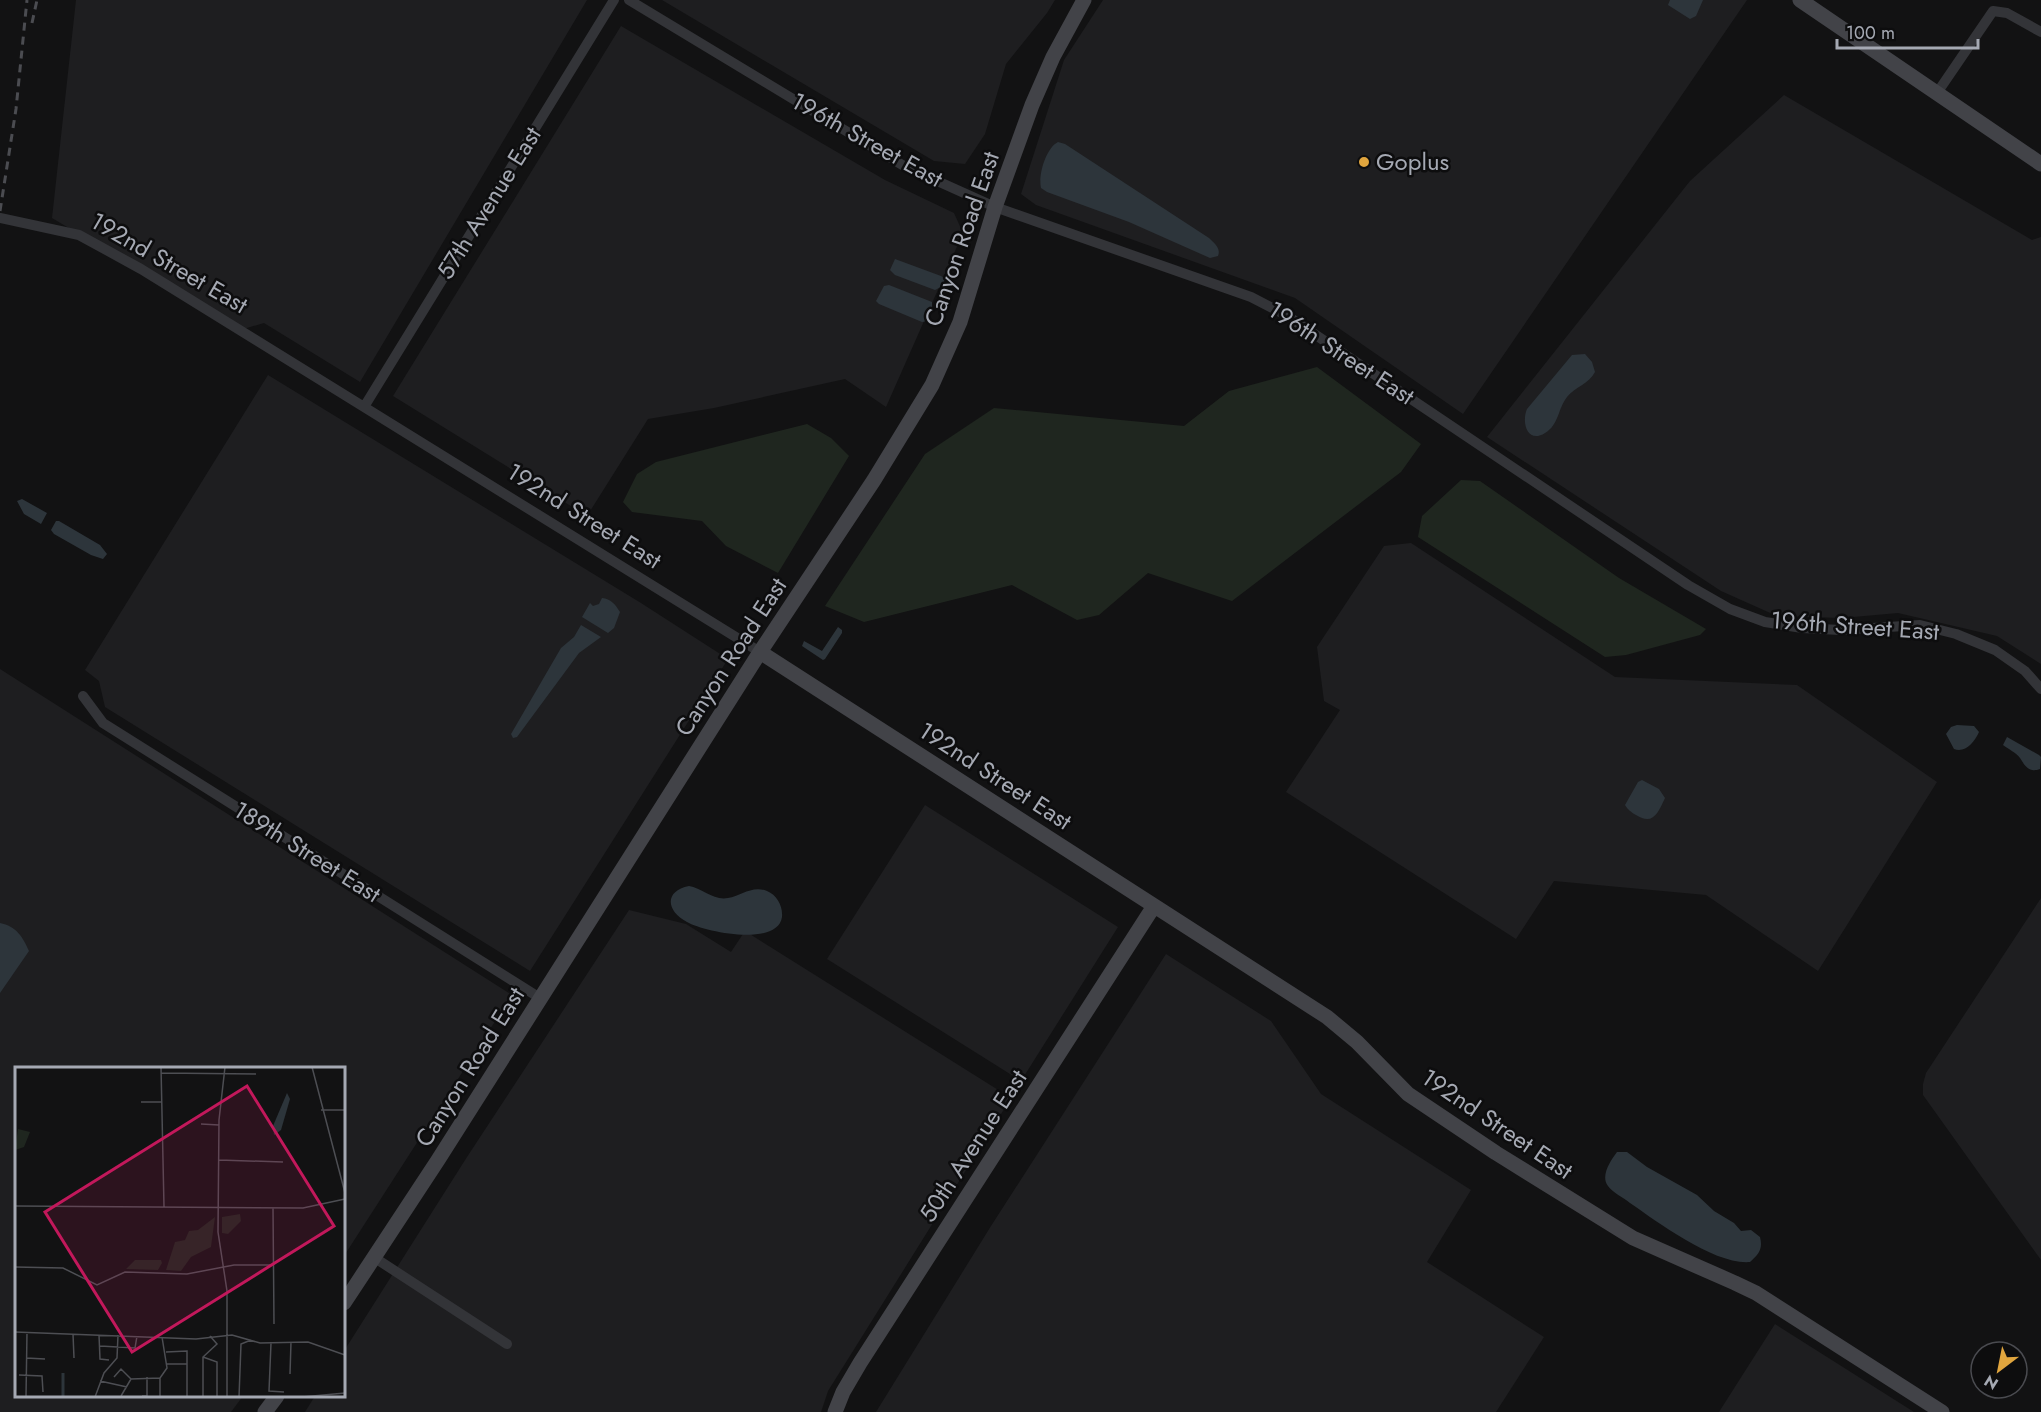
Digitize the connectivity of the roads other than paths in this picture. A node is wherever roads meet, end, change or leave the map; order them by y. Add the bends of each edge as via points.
1 (614, 0) edge
2 (629, 0) edge
3 (1084, 0) edge
4 (1800, 0) edge
5 (2039, 26) edge
6 (1937, 93) junction
7 (2041, 164) edge
8 (995, 207) junction
9 (0, 218) edge
10 (364, 407) junction
11 (760, 652) junction
12 (2041, 689) edge
13 (82, 696) dead end
14 (1154, 906) junction
15 (540, 998) junction
16 (375, 1258) junction
17 (345, 1302) edge
18 (507, 1344) dead end
19 (276, 1397) edge
20 (265, 1412) edge
21 (835, 1412) edge
22 (1942, 1412) edge

1 - 10 street, 57th Avenue East
2 - 8 street, 196th Street East via 904,166
3 - 8 street, Canyon Road East via 1036,95
4 - 6 street
5 - 6 street via 1993,10
6 - 7 street
8 - 11 street, Canyon Road East via 960,322 932,385
8 - 12 street, 196th Street East via 1251,297 1286,315 1688,585 1730,609 1765,622 1802,628 1920,626 1956,634 1995,650 2025,671
9 - 10 street, 192nd Street East via 79,235
10 - 11 street, 192nd Street East
11 - 14 street, 192nd Street East
11 - 15 street, Canyon Road East
13 - 15 street, 189th Street East via 103,723
14 - 21 street, 50th Avenue East via 860,1363
14 - 22 street, 192nd Street East via 1327,1017 1358,1042 1407,1094 1478,1142 1633,1238 1755,1293
15 - 16 street, Canyon Road East
16 - 17 street, Canyon Road East
16 - 18 street
19 - 20 street

